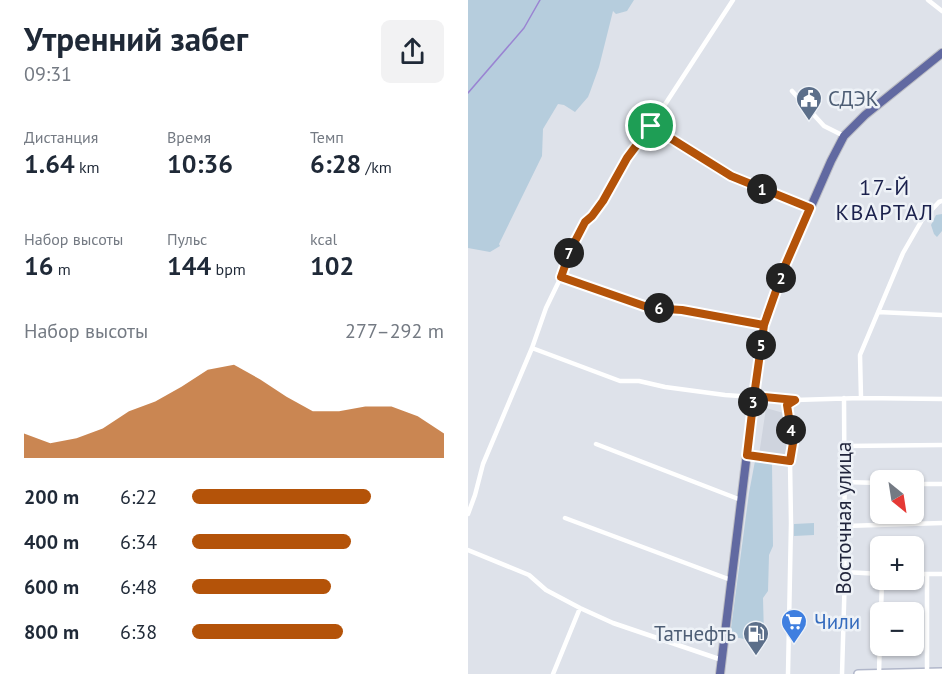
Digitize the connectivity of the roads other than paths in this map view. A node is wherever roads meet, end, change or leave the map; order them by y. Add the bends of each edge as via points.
1 (733, 0) edge
2 (928, 0) edge
3 (942, 11) edge
4 (942, 52) edge
5 (792, 92) dead end
6 (651, 126) junction
7 (844, 136) junction
8 (942, 201) edge
9 (810, 208) junction
10 (561, 277) junction
11 (878, 312) junction
12 (942, 315) edge
13 (764, 325) junction
14 (532, 348) junction
15 (754, 396) junction
16 (844, 398) junction
17 (861, 398) junction
18 (942, 399) edge
19 (795, 400) junction
20 (596, 444) dead end
21 (942, 445) edge
22 (844, 446) junction
23 (747, 455) junction
24 (790, 461) junction
25 (844, 482) junction
26 (870, 483) edge
27 (924, 484) edge
28 (942, 484) edge
29 (741, 500) junction
30 (468, 514) edge
31 (566, 518) dead end
32 (942, 524) edge
33 (845, 526) junction
34 (468, 550) edge
35 (845, 572) junction
36 (870, 573) edge
37 (927, 574) joint
38 (942, 574) edge
39 (732, 580) junction
40 (580, 608) junction
41 (879, 656) edge
42 (722, 660) junction
43 (942, 672) edge
44 (927, 673) edge
45 (553, 674) edge
46 (720, 674) edge
47 (788, 674) edge
48 (842, 674) edge
49 (858, 674) edge
50 (879, 674) edge

1 - 6 street
2 - 3 street
4 - 7 main road
5 - 7 street via 824,126
6 - 9 street via 731,176
6 - 10 street via 585,222
7 - 9 main road
8 - 11 street via 922,220
9 - 13 main road
10 - 13 street via 650,308
10 - 14 street
11 - 12 street
11 - 17 street via 860,355
13 - 15 main road
14 - 15 street via 620,381
14 - 30 street via 483,464
15 - 19 street
15 - 23 main road
16 - 17 street
16 - 19 street
16 - 22 street, Восточная улица
17 - 18 street
19 - 24 street via 787,405 793,443
20 - 29 street
21 - 22 street
22 - 25 street, Восточная улица
23 - 24 street
23 - 29 main road
24 - 47 street
25 - 26 street
25 - 33 street, Восточная улица
27 - 28 street
29 - 39 main road
31 - 39 street
32 - 33 street
33 - 35 street, Восточная улица
34 - 40 street via 529,575 546,590
35 - 36 street
35 - 48 street, Восточная улица
37 - 38 street
37 - 44 street
39 - 42 main road
40 - 42 street
40 - 45 street
41 - 50 street
42 - 46 main road
43 - 44 street
44 - 50 street
49 - 50 street

